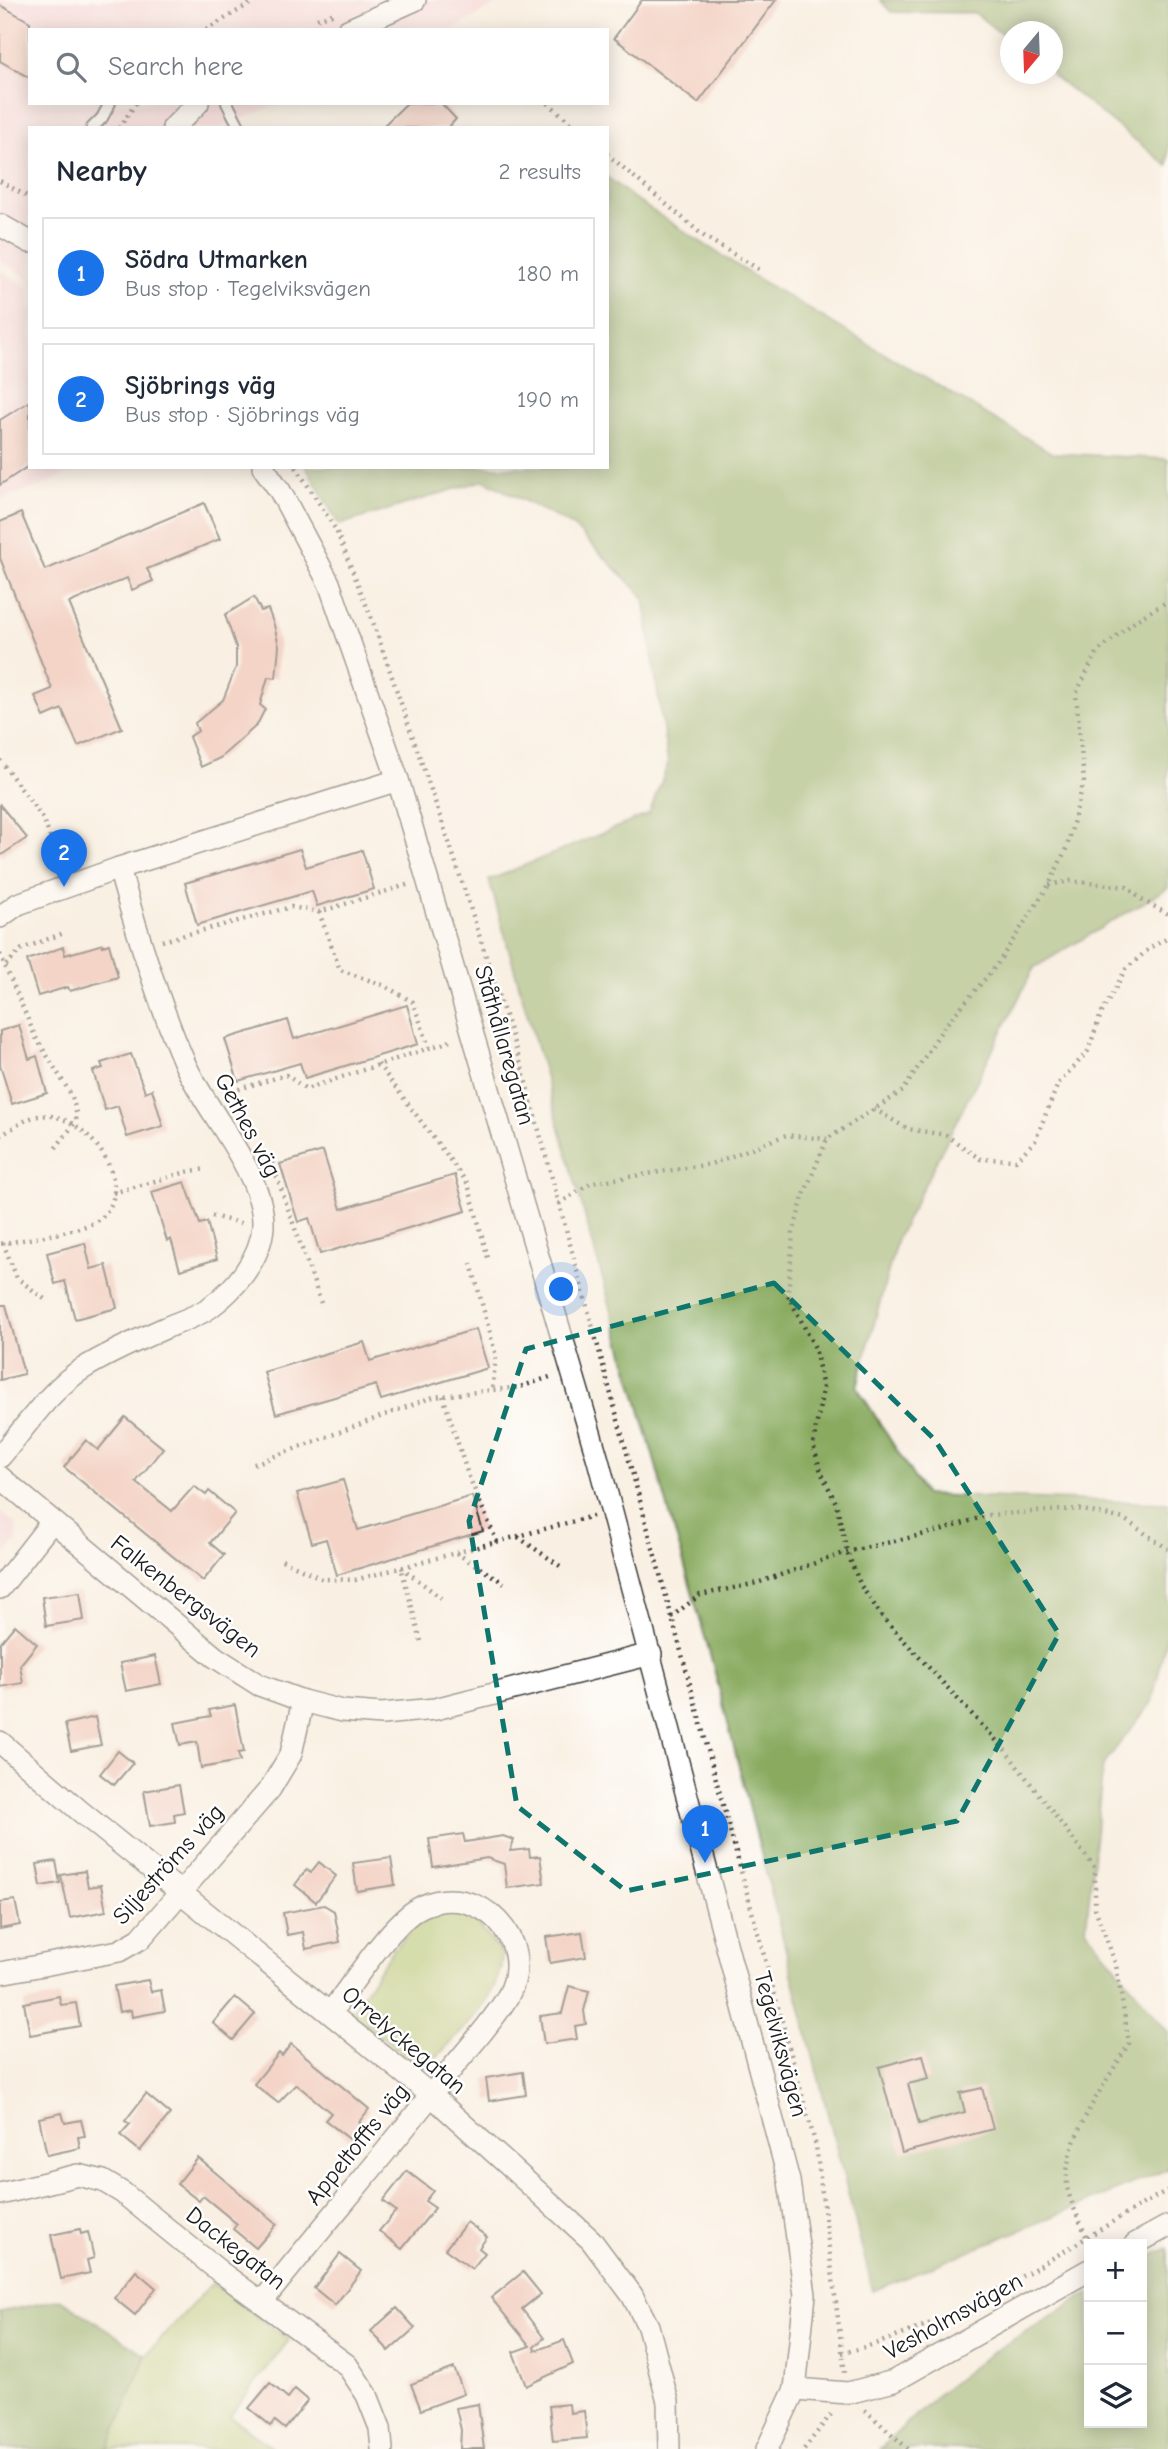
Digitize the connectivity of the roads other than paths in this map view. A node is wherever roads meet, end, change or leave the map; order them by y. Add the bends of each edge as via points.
1 (415, 0) edge
2 (352, 28) edge
3 (109, 105) edge
4 (196, 105) edge
5 (228, 105) edge
6 (93, 126) edge
7 (175, 126) edge
8 (239, 126) edge
9 (0, 225) edge
10 (28, 241) edge
11 (264, 469) edge
12 (398, 779) junction
13 (120, 867) junction
14 (0, 917) edge
15 (0, 1457) edge
16 (0, 1477) edge
17 (51, 1522) junction
18 (0, 1588) edge
19 (651, 1654) junction
20 (303, 1701) junction
21 (0, 1742) edge
22 (181, 1892) junction
23 (0, 1973) edge
24 (330, 2013) junction
25 (431, 2095) junction
26 (0, 2194) edge
27 (1168, 2225) edge
28 (1144, 2239) edge
29 (1084, 2273) edge
30 (262, 2302) junction
31 (795, 2389) junction
32 (382, 2449) edge
33 (669, 2449) edge
34 (767, 2449) edge

1 - 2 street
3 - 6 lane
4 - 7 street
5 - 8 lane
9 - 10 street
11 - 12 street, Ståthållaregatan via 329,583
12 - 13 street
12 - 19 street, Ståthållaregatan
13 - 14 street via 19,904
13 - 15 street, Gethes väg via 185,1064 246,1170 263,1227 240,1280 208,1309 82,1369
16 - 17 street, Falkenbergsvägen
17 - 18 street
17 - 20 street, Falkenbergsvägen via 215,1657 259,1685
19 - 20 street, Falkenbergsvägen via 435,1709 382,1714 342,1711
19 - 31 street, Tegelviksvägen via 789,2181 805,2295
20 - 22 street, Siljeströms väg via 291,1754 270,1788
21 - 22 street, Orrelyckegatan
22 - 23 street, Siljeströms väg via 140,1939 119,1951
22 - 24 street, Orrelyckegatan
24 - 25 street, Orrelyckegatan
24 - 25 street, Appeltoffts väg via 404,1917 424,1905 448,1899 479,1905 500,1921 516,1950 516,1974 508,1996
25 - 30 street, Appeltoffts väg
25 - 33 street, Orrelyckegatan via 561,2211 632,2295 648,2326 667,2402
26 - 30 street, Dackegatan via 78,2175 103,2181
27 - 28 street
29 - 31 street, Vesholmsvägen via 894,2381 848,2393
30 - 32 street, Dackegatan via 347,2365 367,2395 380,2428
31 - 34 street, Tegelviksvägen

